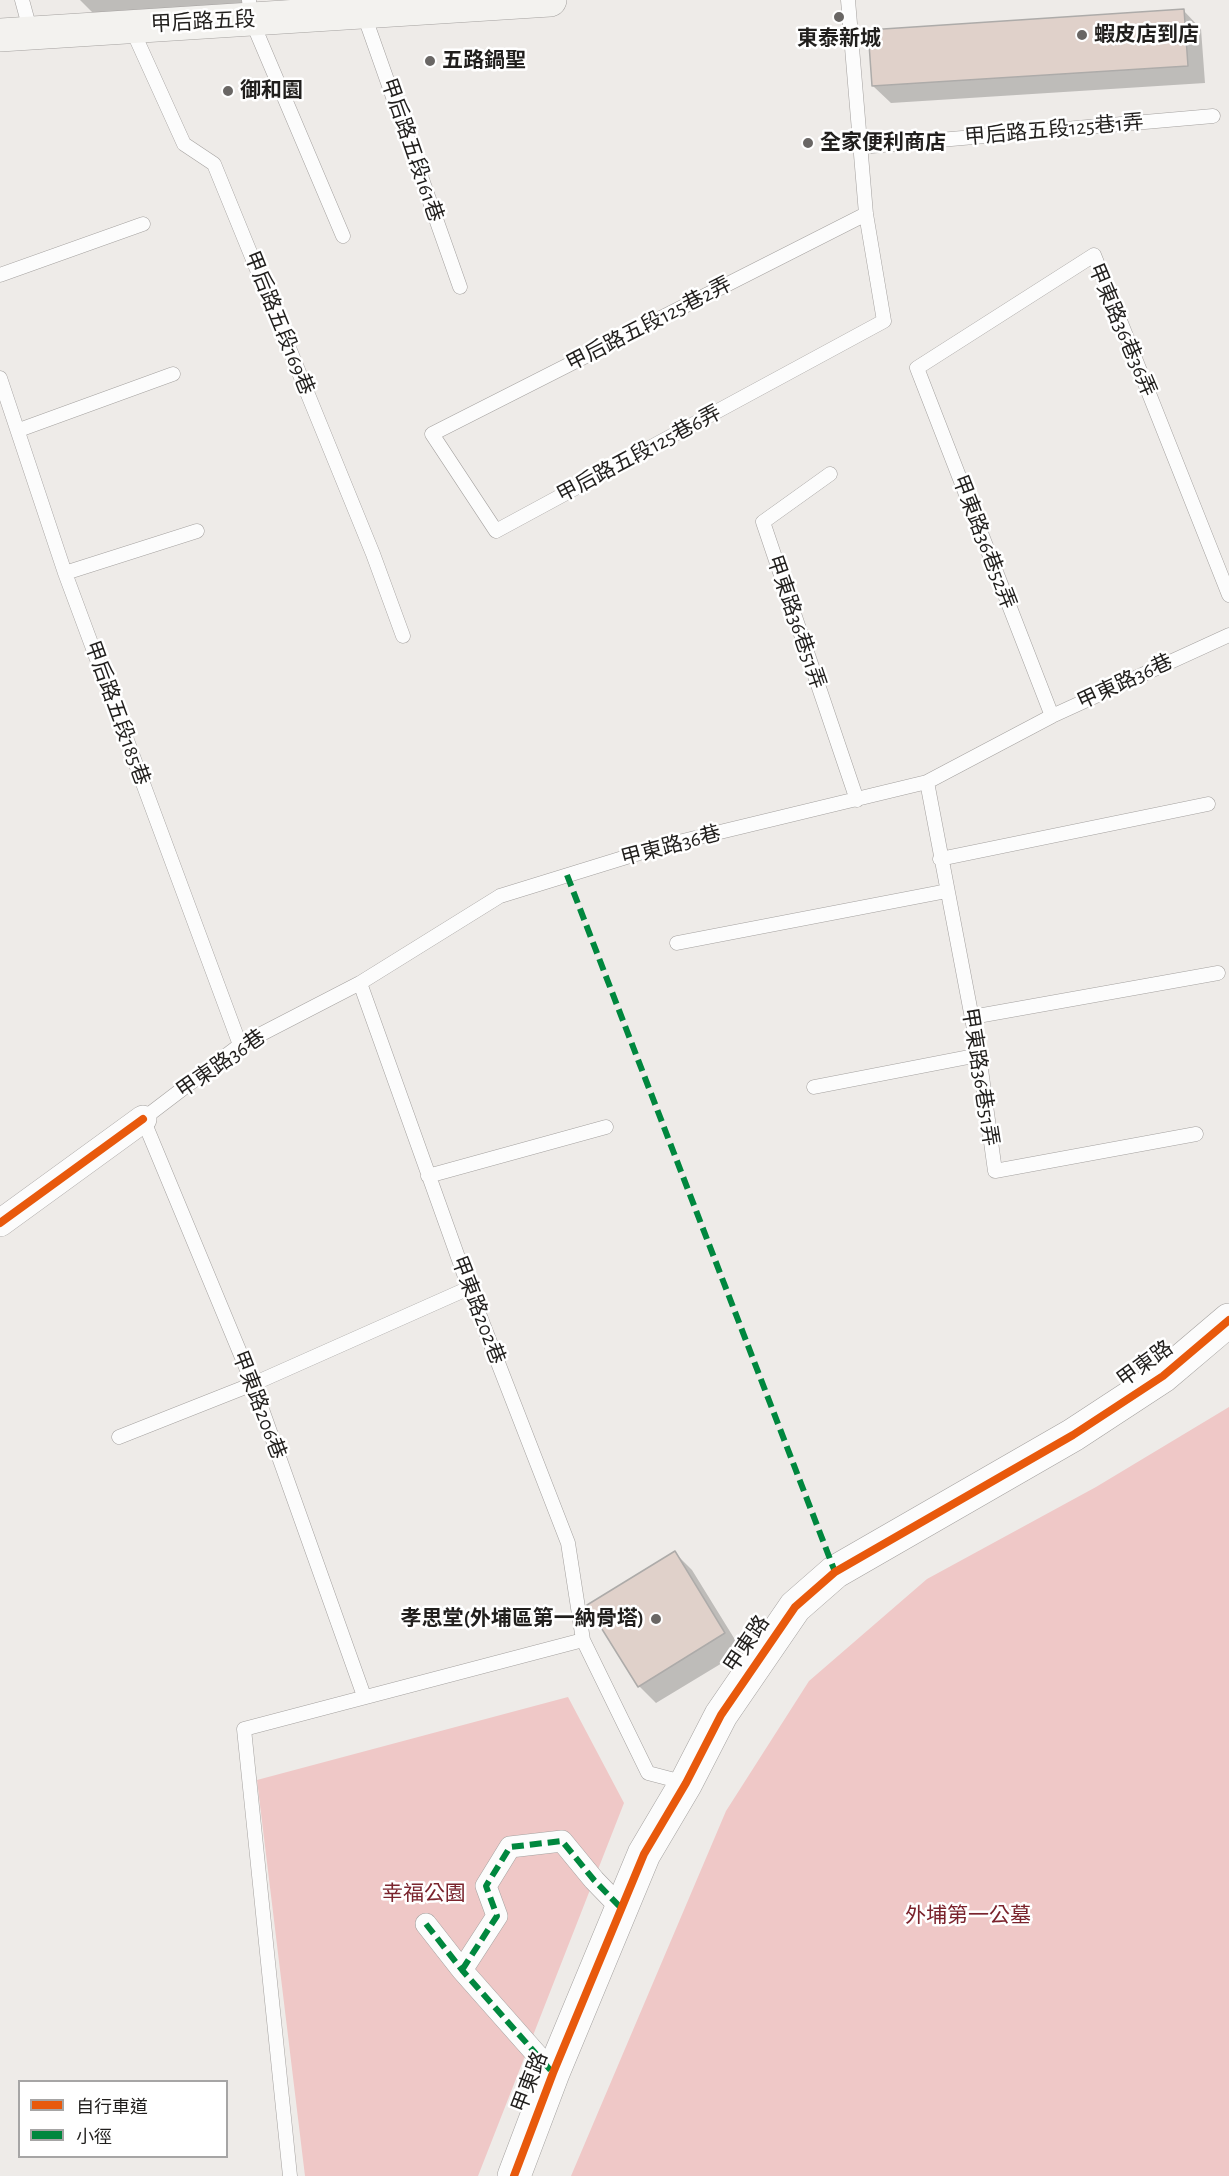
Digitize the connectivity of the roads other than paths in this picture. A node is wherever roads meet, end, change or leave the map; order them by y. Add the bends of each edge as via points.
1 (22, 0) edge
2 (537, 0) edge
3 (848, 0) edge
4 (250, 10) edge
5 (363, 12) junction
6 (131, 26) junction
7 (15, 34) edge
8 (1213, 116) dead end
9 (860, 147) junction
10 (866, 214) junction
11 (143, 224) dead end
12 (343, 237) dead end
13 (0, 275) edge
14 (460, 287) dead end
15 (917, 368) joint
16 (173, 374) dead end
17 (0, 378) edge
18 (19, 430) junction
19 (432, 434) joint
20 (830, 474) dead end
21 (197, 531) dead end
22 (65, 573) junction
23 (1229, 595) edge
24 (1229, 635) edge
25 (403, 636) dead end
26 (1052, 716) junction
27 (927, 782) junction
28 (856, 800) junction
29 (1208, 804) dead end
30 (940, 859) junction
31 (947, 891) junction
32 (677, 942) dead end
33 (1218, 973) dead end
34 (360, 983) junction
35 (972, 1017) junction
36 (240, 1045) junction
37 (979, 1055) junction
38 (814, 1087) dead end
39 (143, 1119) junction
40 (606, 1127) dead end
41 (1196, 1134) dead end
42 (428, 1176) junction
43 (0, 1223) edge
44 (469, 1288) junction
45 (1229, 1320) edge
46 (253, 1384) junction
47 (119, 1437) dead end
48 (583, 1640) junction
49 (364, 1696) junction
50 (686, 1783) junction
51 (622, 1908) junction
52 (426, 1924) dead end
53 (462, 1970) junction
54 (552, 2073) junction
55 (290, 2176) edge
56 (514, 2176) edge

1 - 7 lane
2 - 5 main road, 甲后路五段
3 - 9 lane
4 - 5 main road, 甲后路五段
4 - 6 main road, 甲后路五段
4 - 12 lane
5 - 14 lane, 甲后路五段161巷
6 - 7 main road, 甲后路五段
6 - 25 lane, 甲后路五段169巷 via 184,144 214,164
8 - 9 lane, 甲后路五段125巷1弄
9 - 10 lane
10 - 19 lane, 甲后路五段125巷2弄
10 - 19 lane, 甲后路五段125巷6弄 via 884,321 496,531
11 - 13 lane
15 - 23 lane, 甲東路36巷36弄 via 1094,255
15 - 26 lane, 甲東路36巷52弄
16 - 18 lane
17 - 18 lane, 甲后路五段185巷
18 - 22 lane, 甲后路五段185巷
20 - 28 lane, 甲東路36巷51弄 via 763,522
21 - 22 lane
22 - 36 lane, 甲后路五段185巷
24 - 26 lane, 甲東路36巷
26 - 27 lane, 甲東路36巷
27 - 28 lane, 甲東路36巷
27 - 30 lane, 甲東路36巷51弄
28 - 34 lane, 甲東路36巷 via 662,846 500,896
29 - 30 lane
30 - 31 lane, 甲東路36巷51弄
31 - 32 lane
31 - 35 lane, 甲東路36巷51弄
33 - 35 lane
34 - 36 lane, 甲東路36巷
34 - 42 lane, 甲東路202巷
35 - 37 lane, 甲東路36巷51弄
36 - 39 lane, 甲東路36巷
37 - 38 lane
37 - 41 lane, 甲東路36巷51弄 via 995,1171
39 - 43 street
39 - 46 lane, 甲東路206巷
40 - 42 lane
42 - 44 lane, 甲東路202巷
44 - 46 lane
44 - 48 lane, 甲東路202巷 via 568,1543
45 - 50 street, 甲東路 via 1163,1376 1073,1435 835,1572 795,1607 721,1715
46 - 47 lane
46 - 49 lane, 甲東路206巷
48 - 49 lane
48 - 50 lane, 甲東路202巷 via 648,1773
49 - 55 lane via 244,1729
50 - 51 street, 甲東路 via 644,1854
51 - 53 street via 562,1841 510,1847 486,1886 497,1916
51 - 54 street, 甲東路
52 - 53 street
53 - 54 street
54 - 56 street, 甲東路

